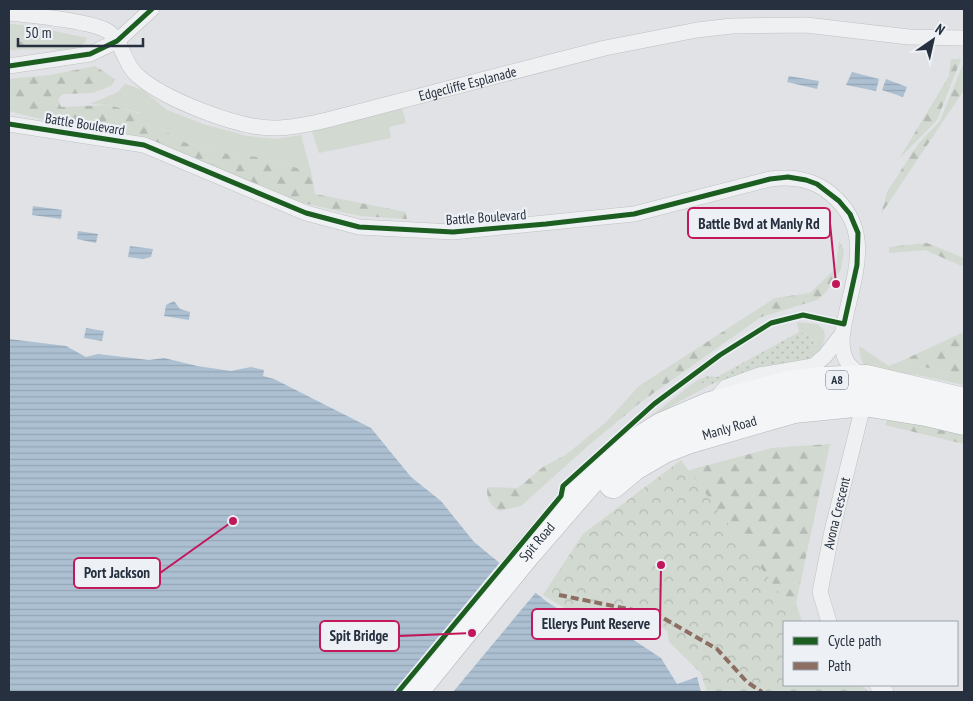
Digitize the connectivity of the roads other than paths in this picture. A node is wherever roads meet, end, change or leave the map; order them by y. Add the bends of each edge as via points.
1 (152, 9) edge
2 (9, 13) edge
3 (964, 38) edge
4 (117, 41) junction
5 (9, 66) edge
6 (9, 124) edge
7 (842, 334) junction
8 (865, 391) junction
9 (964, 402) edge
10 (710, 406) junction
11 (681, 417) joint
12 (964, 422) edge
13 (533, 557) junction
14 (829, 621) edge
15 (414, 692) edge
16 (434, 692) edge

1 - 4 street
2 - 4 street, Edgecliffe Esplanade via 82,24 109,32
3 - 4 street, Edgecliffe Esplanade via 908,36 806,25 697,30 605,48 327,120 273,128 245,124 181,102 137,76
4 - 5 street via 90,54
6 - 7 street, Battle Boulevard via 144,145 306,213 359,227 454,232 546,224 634,214 770,179 806,180 817,184 839,201 850,214 858,233 857,265
7 - 8 street, Battle Boulevard via 847,361
7 - 10 street, Battle Boulevard via 813,366 759,375 726,387
8 - 9 highway, Manly Road / A8
8 - 10 highway, Manly Road / A8 via 844,379 789,385
8 - 12 highway, Manly Road / A8
8 - 13 highway, Manly Road / A8 via 831,404 785,411 664,449 633,467
8 - 14 street, Avona Crescent via 820,592
10 - 11 highway, Manly Road / A8
11 - 13 highway, Spit Road / A8 via 621,452 599,472
13 - 15 highway, Spit Road / A8
13 - 16 highway, Spit Road / A8

